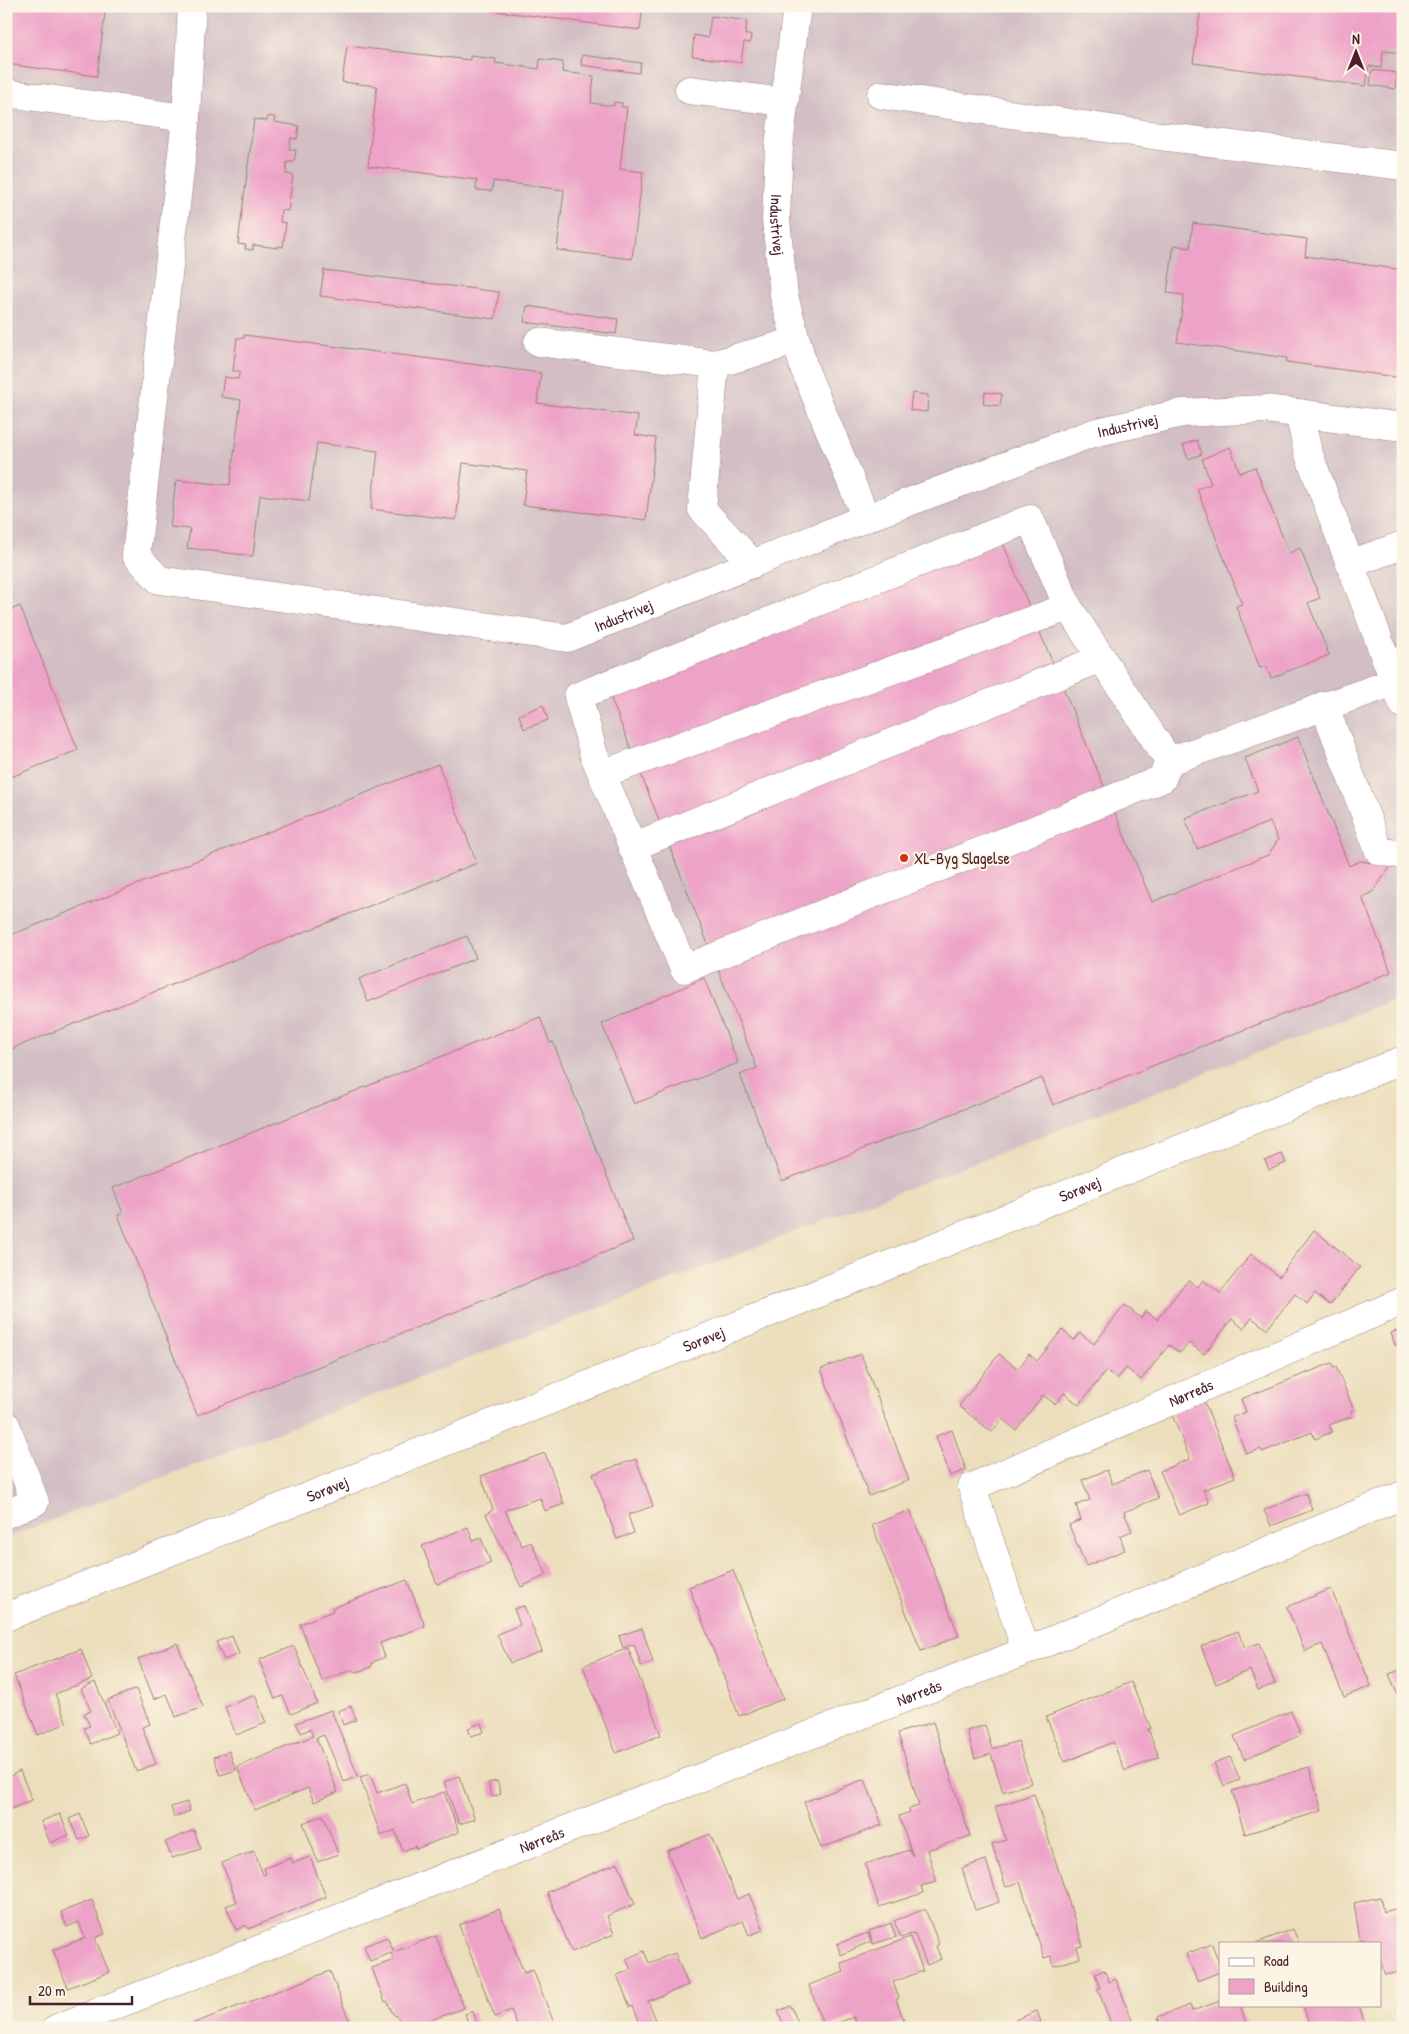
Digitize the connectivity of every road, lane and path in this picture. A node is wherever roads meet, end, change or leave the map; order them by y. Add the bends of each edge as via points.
1 (192, 6) edge
2 (797, 6) edge
3 (689, 90) dead end
4 (6, 93) edge
5 (881, 95) dead end
6 (784, 102) junction
7 (186, 118) junction
8 (1403, 166) edge
9 (796, 341) junction
10 (538, 342) dead end
11 (715, 364) junction
12 (1299, 413) junction
13 (1403, 427) edge
14 (866, 518) junction
15 (1403, 545) edge
16 (753, 564) junction
17 (1350, 564) junction
18 (1068, 607) junction
19 (1102, 658) junction
20 (1400, 689) edge
21 (1324, 705) junction
22 (1169, 761) junction
23 (602, 774) junction
24 (632, 847) junction
25 (1403, 855) edge
26 (1403, 1060) edge
27 (1403, 1301) edge
28 (6, 1425) edge
29 (1403, 1495) edge
30 (6, 1514) edge
31 (6, 1618) edge
32 (1026, 1651) junction
33 (57, 2028) edge

1 - 7 street, Industrivej
2 - 6 street, Industrivej
3 - 6 street
4 - 7 street
5 - 8 street via 1152,135
6 - 9 street, Industrivej via 776,220 784,296
7 - 16 street, Industrivej via 136,554 159,580 567,638
9 - 11 street
9 - 14 street, Industrivej
10 - 11 street
11 - 16 street via 702,509
12 - 13 street, Industrivej
12 - 14 street, Industrivej via 1266,409 1182,413 1093,432
12 - 17 street via 1308,452
14 - 16 street, Industrivej
15 - 17 street
17 - 20 street
18 - 19 street
18 - 23 street
18 - 23 street via 1030,519 578,696
19 - 22 street
19 - 24 street
20 - 21 street
21 - 22 street
21 - 25 street via 1379,851
22 - 24 street via 1162,779 684,969
23 - 24 street
26 - 31 street, Sorøvej
27 - 32 street, Nørreås via 972,1487
28 - 30 street via 35,1502
29 - 32 street, Nørreås
32 - 33 street, Nørreås

